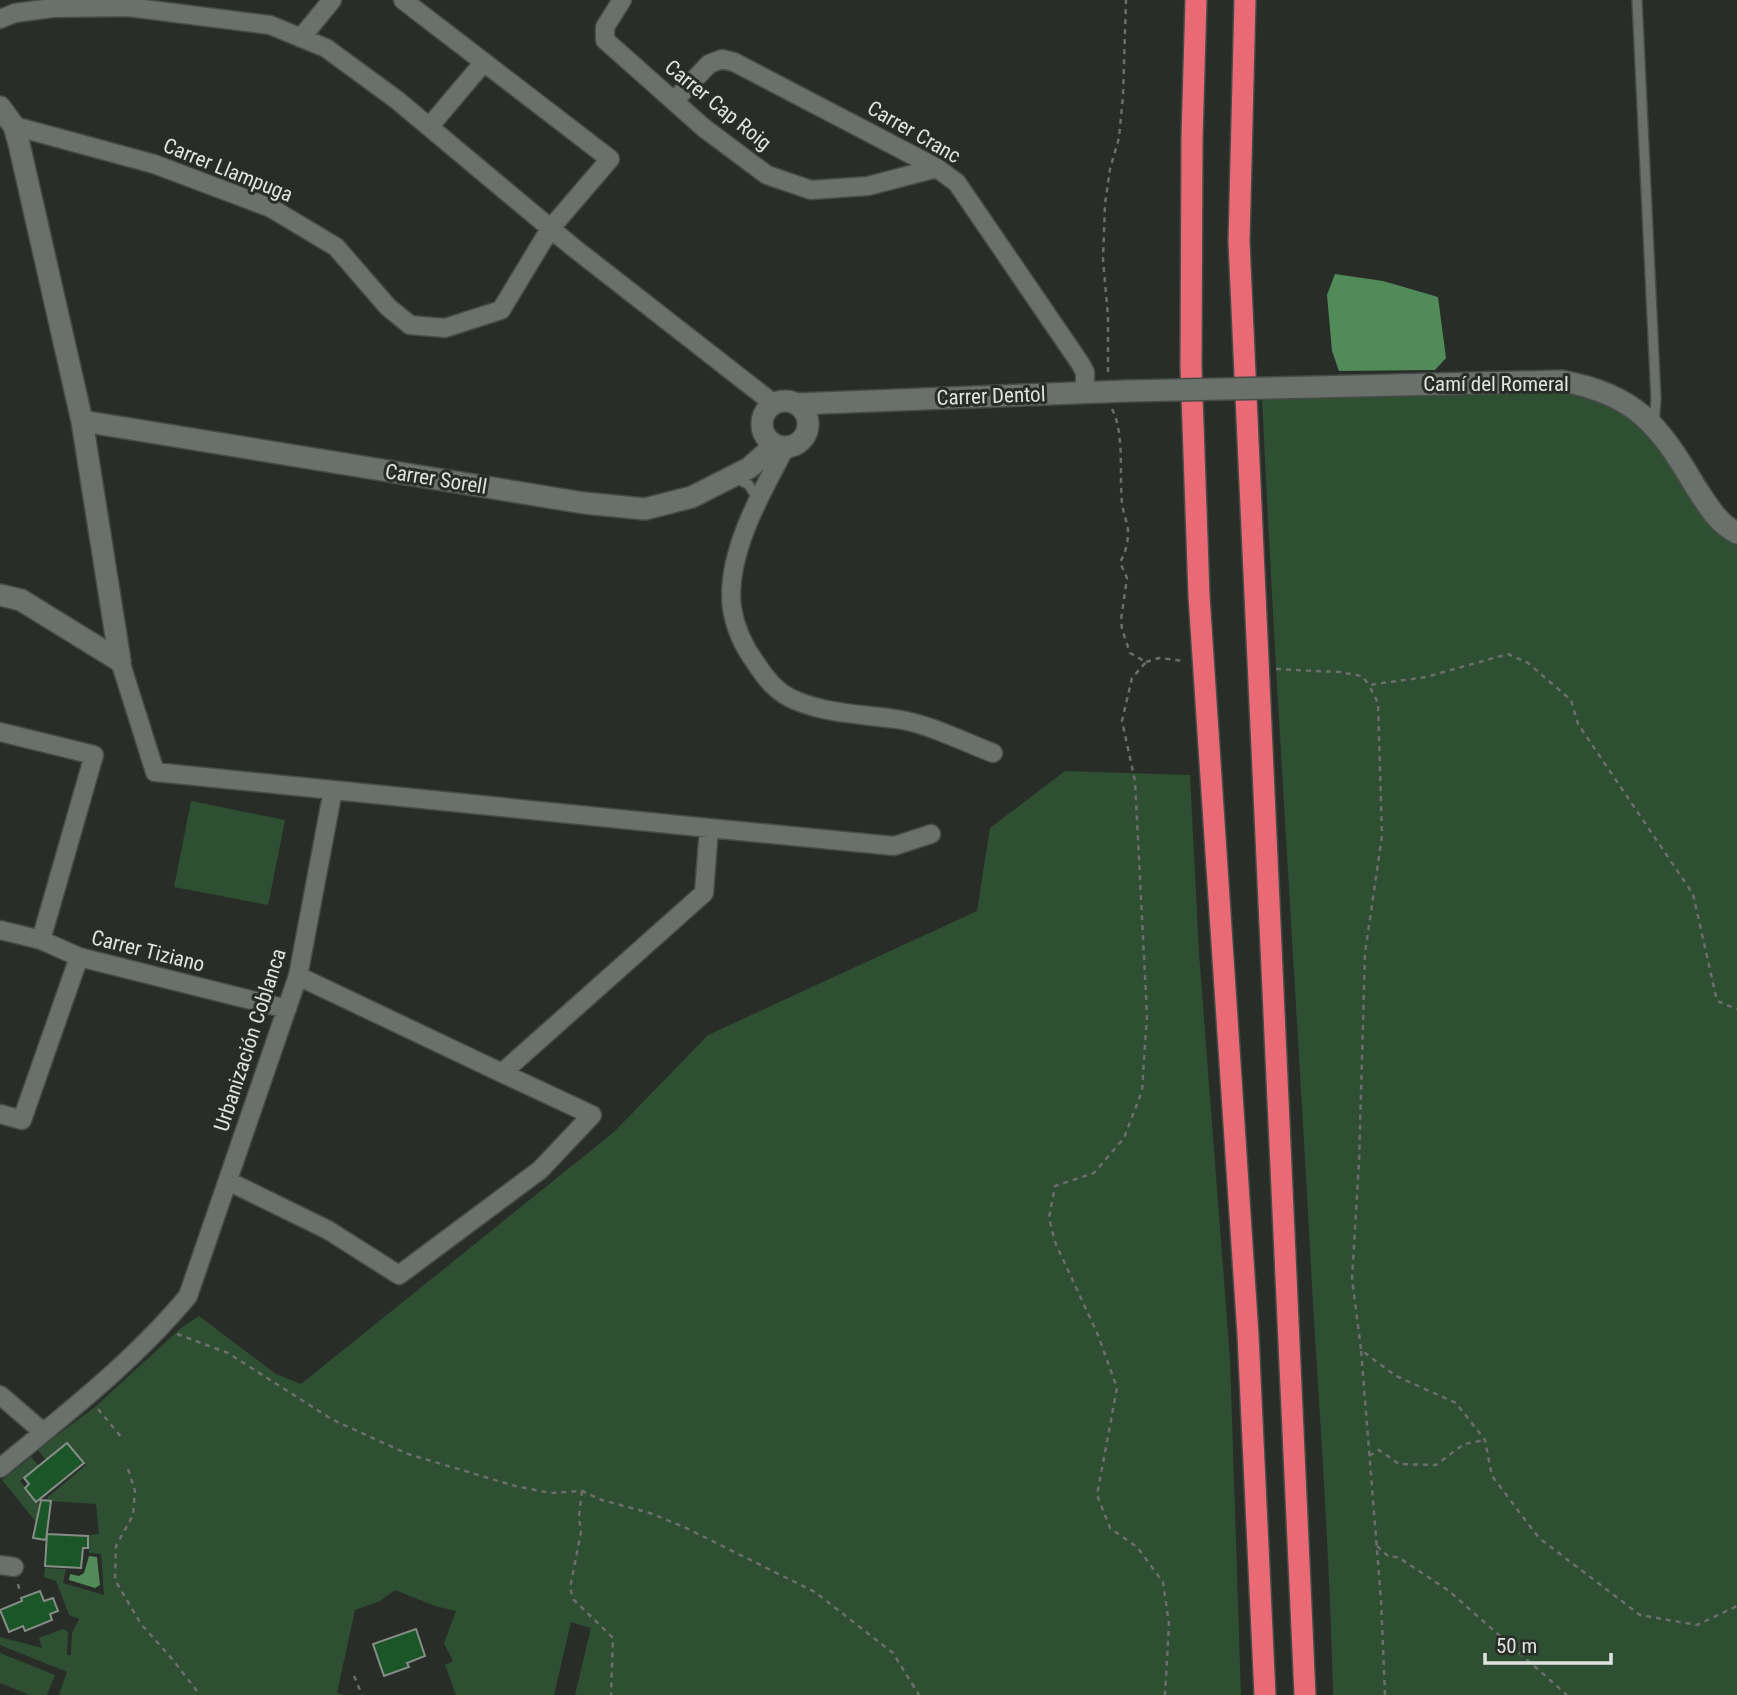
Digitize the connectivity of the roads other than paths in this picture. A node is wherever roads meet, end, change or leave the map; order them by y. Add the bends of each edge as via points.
1 (332, 0) edge
2 (403, 0) edge
3 (622, 0) edge
4 (1196, 0) edge
5 (1245, 0) edge
6 (1637, 0) edge
7 (12, 10) edge
8 (301, 38) junction
9 (484, 62) junction
10 (674, 101) junction
11 (0, 107) edge
12 (14, 126) junction
13 (429, 127) junction
14 (893, 144) junction
15 (931, 164) junction
16 (891, 180) junction
17 (550, 229) junction
18 (1117, 391) joint
19 (1085, 392) junction
20 (855, 401) junction
21 (774, 404) junction
22 (796, 404) junction
23 (82, 421) junction
24 (1654, 424) junction
25 (808, 430) junction
26 (780, 447) junction
27 (734, 476) junction
28 (758, 500) junction
29 (1737, 533) edge
30 (0, 595) edge
31 (120, 661) junction
32 (0, 732) edge
33 (993, 753) dead end
34 (334, 790) junction
35 (709, 828) junction
36 (931, 834) dead end
37 (0, 930) edge
38 (41, 940) junction
39 (79, 957) junction
40 (298, 976) junction
41 (287, 1009) junction
42 (502, 1073) junction
43 (0, 1114) edge
44 (228, 1181) junction
45 (0, 1395) edge
46 (43, 1432) junction
47 (0, 1468) edge
48 (1265, 1695) edge
49 (1305, 1695) edge

1 - 8 street
2 - 9 street
3 - 10 street, Carrer Cap Roig via 605,27 605,40
4 - 48 highway via 1191,368 1199,596 1248,1335
5 - 49 highway via 1239,242
6 - 24 lane
7 - 8 street via 128,7 270,25
8 - 13 street via 326,48
9 - 13 street
9 - 17 street, Carrer Llampuga via 610,159
10 - 14 street, Carrer Cranc via 709,64 722,59
10 - 16 street, Carrer Cap Roig via 767,175 811,190
11 - 12 street
12 - 17 street, Carrer Llampuga via 154,164 271,208 336,247 388,307 410,325 445,328 500,310
12 - 23 street
13 - 17 street
14 - 15 street, Carrer Cranc
14 - 16 street via 902,163
15 - 16 street, Carrer Cap Roig
15 - 19 street, Carrer Cranc via 957,183 1080,363
17 - 21 street
18 - 19 street, Carrer Dentol
18 - 24 street, Camí del Romeral, bridge via 1562,381 1612,395
19 - 20 street, Carrer Dentol
20 - 22 street, Carrer Dentol
20 - 25 street, Carrer Dentol
21 - 22 street
21 - 26 street via 762,422 765,437
22 - 25 street via 807,415
23 - 27 street, Carrer Sorell via 633,508 692,497
23 - 31 street
24 - 29 street, Camí del Romeral via 1709,509
25 - 26 street via 799,443
26 - 27 street, Carrer Sorell
26 - 28 street
27 - 28 lane via 749,485
28 - 33 street via 734,572 732,610 749,653 774,688 813,707 906,721
30 - 31 street via 21,600
31 - 34 street via 155,772
32 - 38 street via 94,755
34 - 35 street
34 - 40 street, Urbanización Coblanca
35 - 36 street via 894,846
35 - 42 street via 704,893
37 - 38 street, Carrer Tiziano
38 - 39 street, Carrer Tiziano
39 - 41 street, Carrer Tiziano
39 - 43 street via 22,1120
40 - 41 street, Urbanización Coblanca
40 - 42 street
41 - 44 street, Urbanización Coblanca
42 - 44 street via 592,1115 540,1170 399,1275 328,1230
44 - 46 street, Urbanización Coblanca via 188,1296 160,1330
45 - 46 street
46 - 47 street, Urbanización Coblanca

